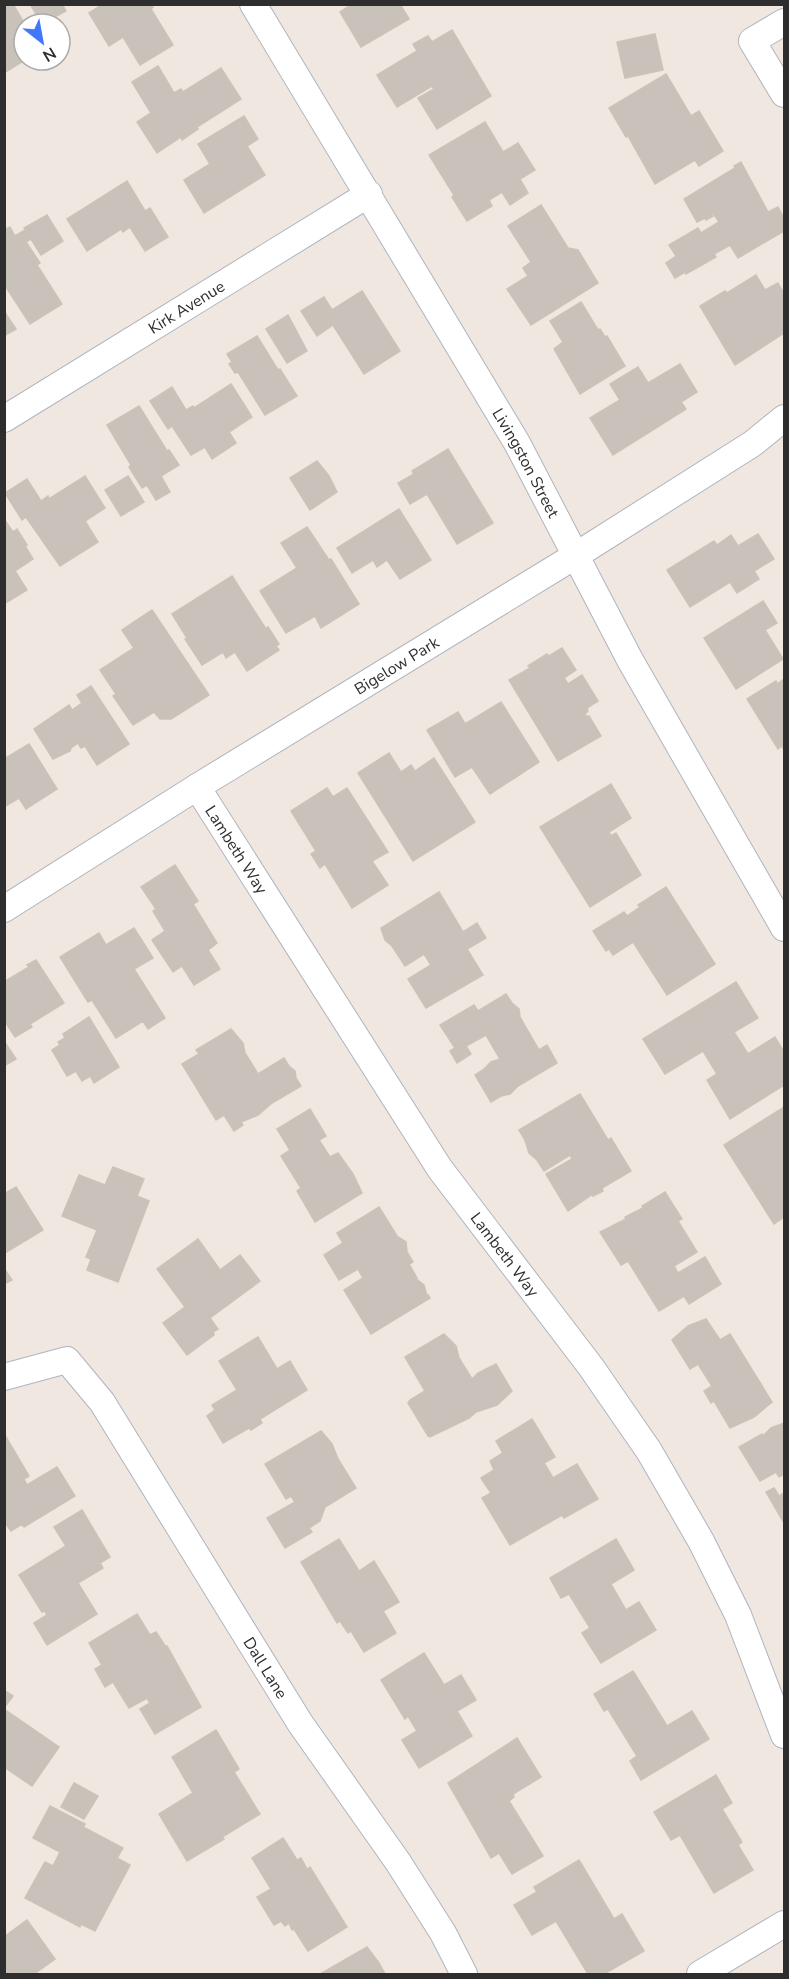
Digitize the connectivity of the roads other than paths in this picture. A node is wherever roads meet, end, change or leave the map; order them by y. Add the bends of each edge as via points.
1 (253, 4) edge
2 (784, 22) edge
3 (784, 94) edge
4 (369, 194) junction
5 (784, 418) edge
6 (4, 419) edge
7 (575, 556) junction
8 (197, 787) junction
9 (4, 909) edge
10 (784, 928) edge
11 (4, 1377) edge
12 (784, 1735) edge
13 (784, 1924) edge
14 (464, 1974) edge
15 (700, 1974) edge

1 - 4 street, Livingston Street
2 - 3 street via 752,41
4 - 6 street, Kirk Avenue
4 - 7 street, Livingston Street via 517,443
5 - 7 street, Bigelow Park via 752,444
7 - 8 street, Bigelow Park
7 - 10 street, Livingston Street
8 - 9 street, Bigelow Park
8 - 12 street, Lambeth Way via 440,1169 649,1450 738,1615
11 - 14 street, Dall Lane via 67,1360 102,1402 300,1723 398,1862
13 - 15 street

